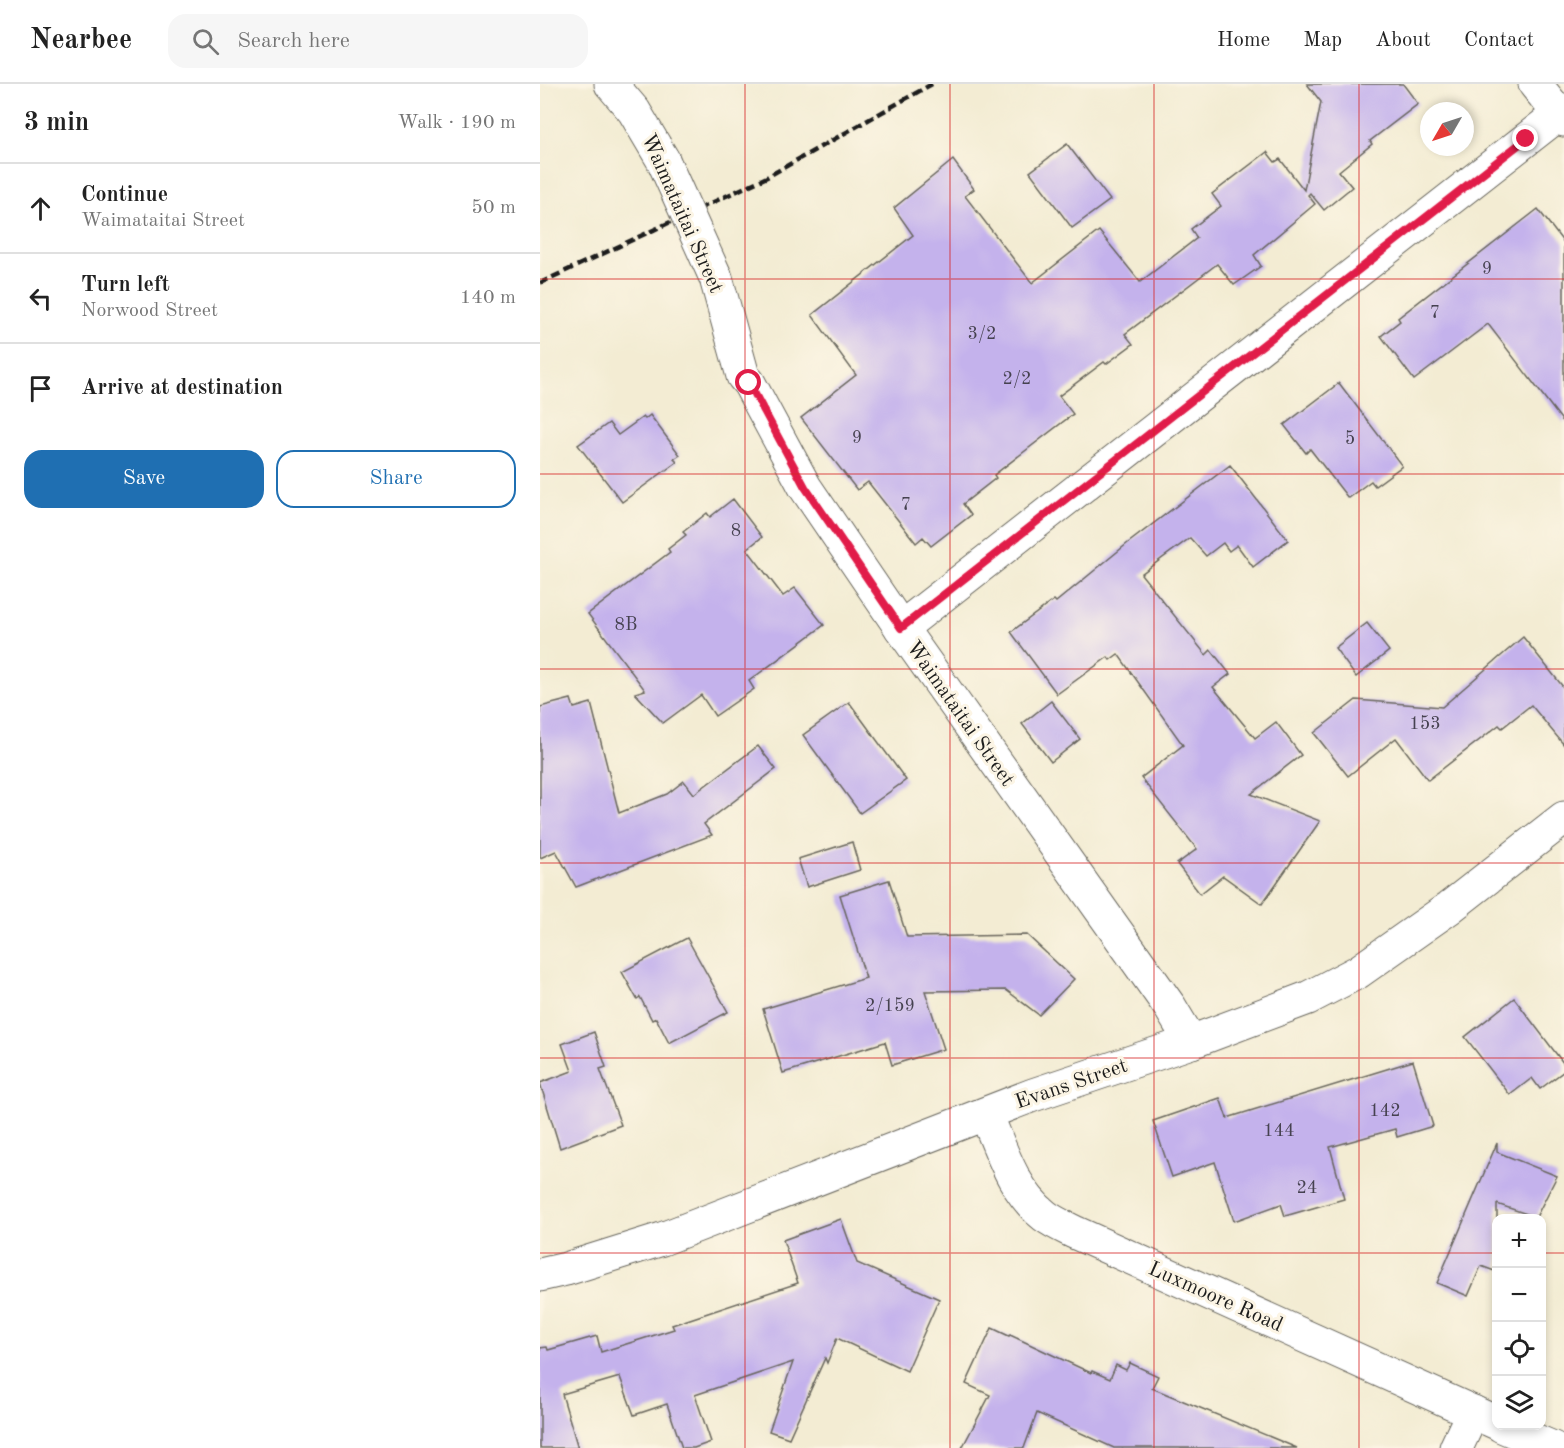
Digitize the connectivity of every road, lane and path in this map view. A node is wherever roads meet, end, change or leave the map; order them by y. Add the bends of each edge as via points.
1 (611, 84) edge
2 (1535, 84) edge
3 (1562, 115) edge
4 (901, 628) junction
5 (1564, 818) edge
6 (1191, 1042) junction
7 (986, 1114) junction
8 (540, 1275) edge
9 (1485, 1418) edge
10 (1513, 1430) edge
11 (1456, 1448) edge
12 (1552, 1448) edge

1 - 4 main road, Waimataitai Street, bridge via 634,111 663,160 716,278 743,376 805,487
2 - 3 main road
3 - 4 main road
4 - 6 main road, Waimataitai Street via 1164,998
5 - 6 main road, Evans Street via 1449,908 1358,972 1308,998
6 - 7 main road, Evans Street
7 - 8 main road, Evans Street via 662,1239
7 - 9 main road, Luxmoore Road via 1017,1185 1046,1216
9 - 11 main road
10 - 12 main road

